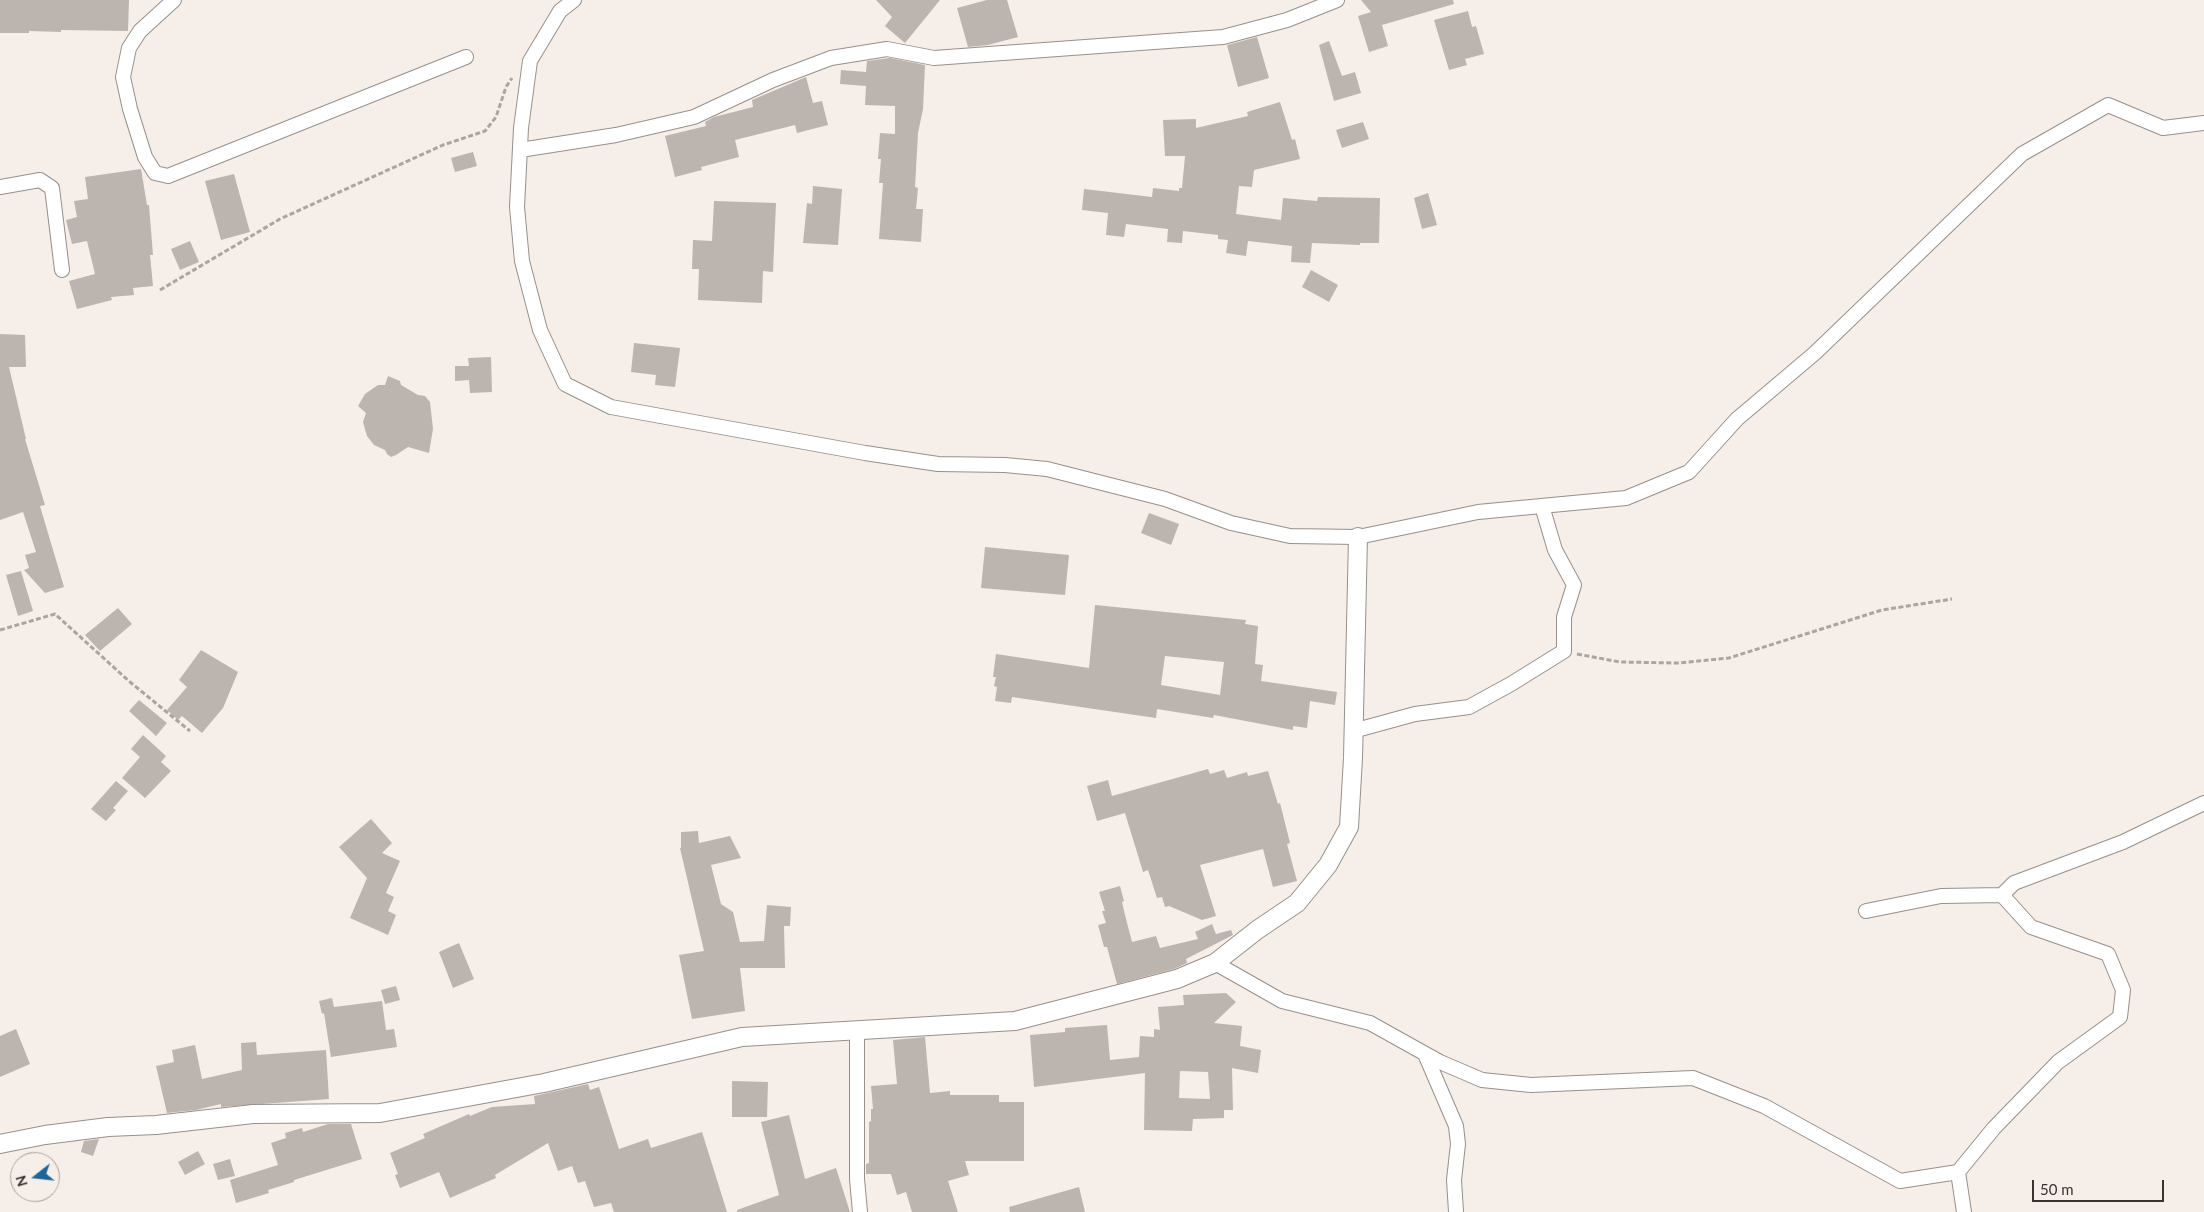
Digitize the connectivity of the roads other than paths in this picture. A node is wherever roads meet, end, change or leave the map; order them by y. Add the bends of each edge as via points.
1 (174, 0) edge
2 (574, 0) edge
3 (1337, 0) edge
4 (466, 57) dead end
5 (2204, 123) edge
6 (520, 150) junction
7 (0, 187) edge
8 (62, 270) dead end
9 (1542, 506) junction
10 (1358, 537) junction
11 (1353, 730) junction
12 (2204, 803) edge
13 (2002, 895) junction
14 (1866, 911) dead end
15 (1215, 963) junction
16 (857, 1030) junction
17 (1426, 1054) junction
18 (0, 1144) edge
19 (1958, 1172) junction
20 (860, 1212) edge
21 (1456, 1212) edge
22 (1964, 1212) edge

1 - 4 street via 140,31 129,48 123,77 145,157 155,173 168,176
2 - 6 street via 560,11 530,61
3 - 6 street via 1287,20 1223,38 934,58 887,49 831,58 773,80 694,117 626,134
5 - 9 street via 2163,128 2108,105 2022,154 1815,353 1736,419 1690,472 1626,498
6 - 10 street via 517,207 522,261 540,330 564,384 612,408 938,464 1047,469 1165,498 1239,525 1290,536
7 - 8 street via 40,180 52,188
9 - 10 street via 1478,512
9 - 11 street via 1555,550 1574,585 1564,617 1564,651 1469,707 1415,714
10 - 11 street
11 - 15 street via 1349,827 1328,865 1297,903
12 - 13 street via 2124,842 2014,883
13 - 14 street via 1941,896
13 - 19 street via 2031,927 2108,954 2123,990 2120,1016 2058,1062 1994,1128
15 - 16 street via 1177,979 1015,1021
15 - 17 street via 1282,1001 1370,1023
16 - 18 street via 742,1037 544,1083 380,1113 253,1114 156,1126 108,1127
16 - 20 street
17 - 19 street via 1482,1080 1531,1085 1693,1078 1764,1106 1900,1181
17 - 21 street via 1456,1126
19 - 22 street

